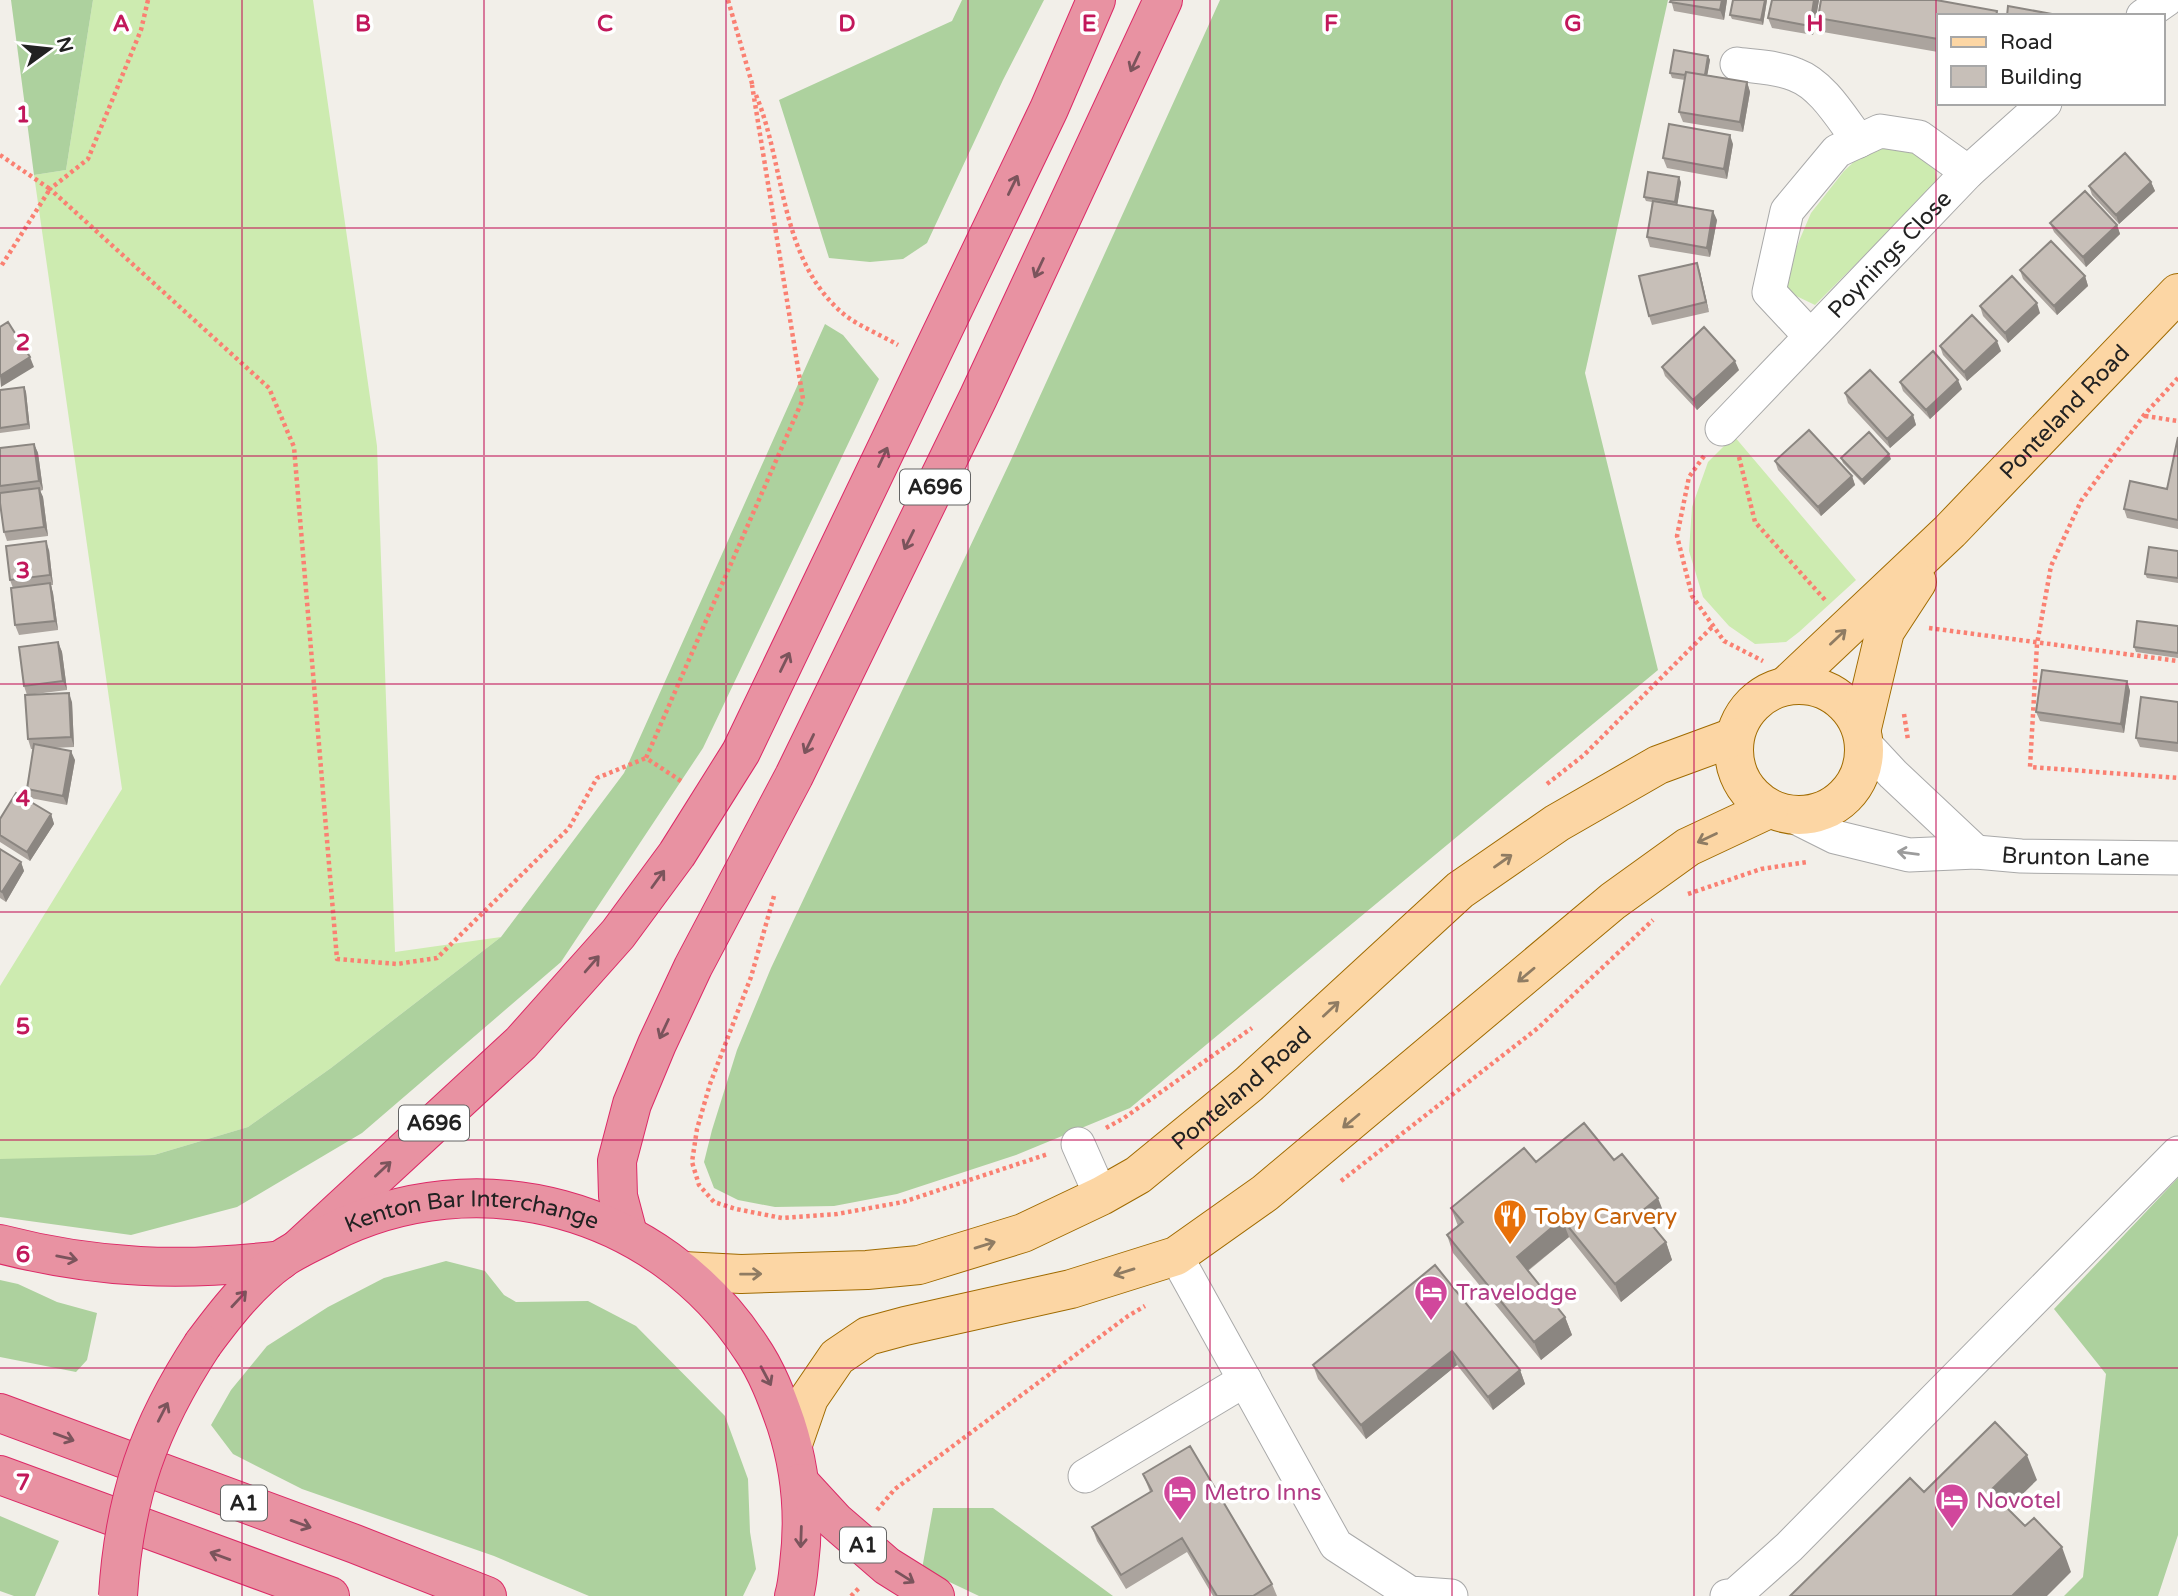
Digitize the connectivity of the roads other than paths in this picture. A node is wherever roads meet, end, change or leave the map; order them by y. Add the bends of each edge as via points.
1 (1096, 0) edge
2 (1163, 0) edge
3 (2166, 0) edge
4 (2146, 14) edge
5 (1737, 64) dead end
6 (2043, 105) edge
7 (1859, 141) junction
8 (1968, 172) junction
9 (2178, 293) edge
10 (1810, 336) junction
11 (1723, 429) road end
12 (1950, 531) junction
13 (1796, 676) junction
14 (1734, 737) junction
15 (1864, 737) junction
16 (1781, 813) junction
17 (1976, 852) junction
18 (2178, 858) edge
19 (1078, 1144) road end
20 (2178, 1153) edge
21 (1101, 1196) junction
22 (628, 1234) junction
23 (0, 1244) edge
24 (289, 1255) junction
25 (1176, 1256) junction
26 (683, 1271) junction
27 (1245, 1380) junction
28 (0, 1413) edge
29 (793, 1444) junction
30 (0, 1475) edge
31 (1086, 1476) dead end
32 (800, 1483) junction
33 (795, 1594) edge
34 (118, 1596) edge
35 (330, 1596) edge
36 (487, 1596) edge
37 (935, 1596) edge
38 (1451, 1596) edge
39 (1727, 1596) edge

24 -> 1 highway, A696 via 521,1043 618,934 677,854 741,752 1049,109
2 -> 22 highway, A696 via 978,398 657,1044 632,1104 617,1161 618,1196
3 - 4 street
5 - 7 street via 1802,77 1818,89
6 - 8 street, Poynings Close
7 - 8 street, Poynings Close via 1880,131 1919,137
7 - 10 street, Poynings Close via 1837,151 1787,211 1769,292
8 - 10 street, Poynings Close
9 - 12 main road, Ponteland Road
10 - 11 street, Poynings Close
13 -> 12 main road, Ponteland Road
12 - 15 main road, Ponteland Road via 1885,631
13 - 14 main road via 1763,694 1744,713
13 - 15 main road via 1846,702
14 - 16 main road via 1735,766 1747,792
21 -> 14 main road, Ponteland Road via 1138,1175 1249,1084 1460,890 1557,823 1658,765
15 - 16 main road via 1852,791 1826,811
15 - 17 street, Brunton Lane via 1893,774
17 -> 16 street, Brunton Lane via 1909,855 1835,837
16 -> 25 main road via 1688,847 1613,901 1265,1193
17 - 18 street, Brunton Lane
19 - 21 street
20 - 39 street via 1788,1547 1735,1595
26 -> 21 main road, Ponteland Road via 755,1274 919,1265 1023,1233
22 - 24 highway, Kenton Bar Interchange via 563,1209 495,1197 426,1200 359,1218
22 - 26 highway, Kenton Bar Interchange
23 -> 24 highway via 94,1263 160,1268 222,1267
34 -> 24 highway, Kenton Bar Interchange, bridge via 139,1470 177,1384 225,1313
25 - 27 street
25 -> 29 main road via 1071,1289 868,1336 837,1357 809,1398
26 -> 29 highway, Kenton Bar Interchange via 720,1307 752,1348 776,1394
27 - 31 street
27 - 38 street via 1336,1545 1410,1593
28 -> 36 highway, A1
29 - 32 highway, Kenton Bar Interchange
35 -> 30 highway, A1
32 -> 33 highway, Kenton Bar Interchange via 802,1537
32 -> 37 highway, A1 via 887,1566

